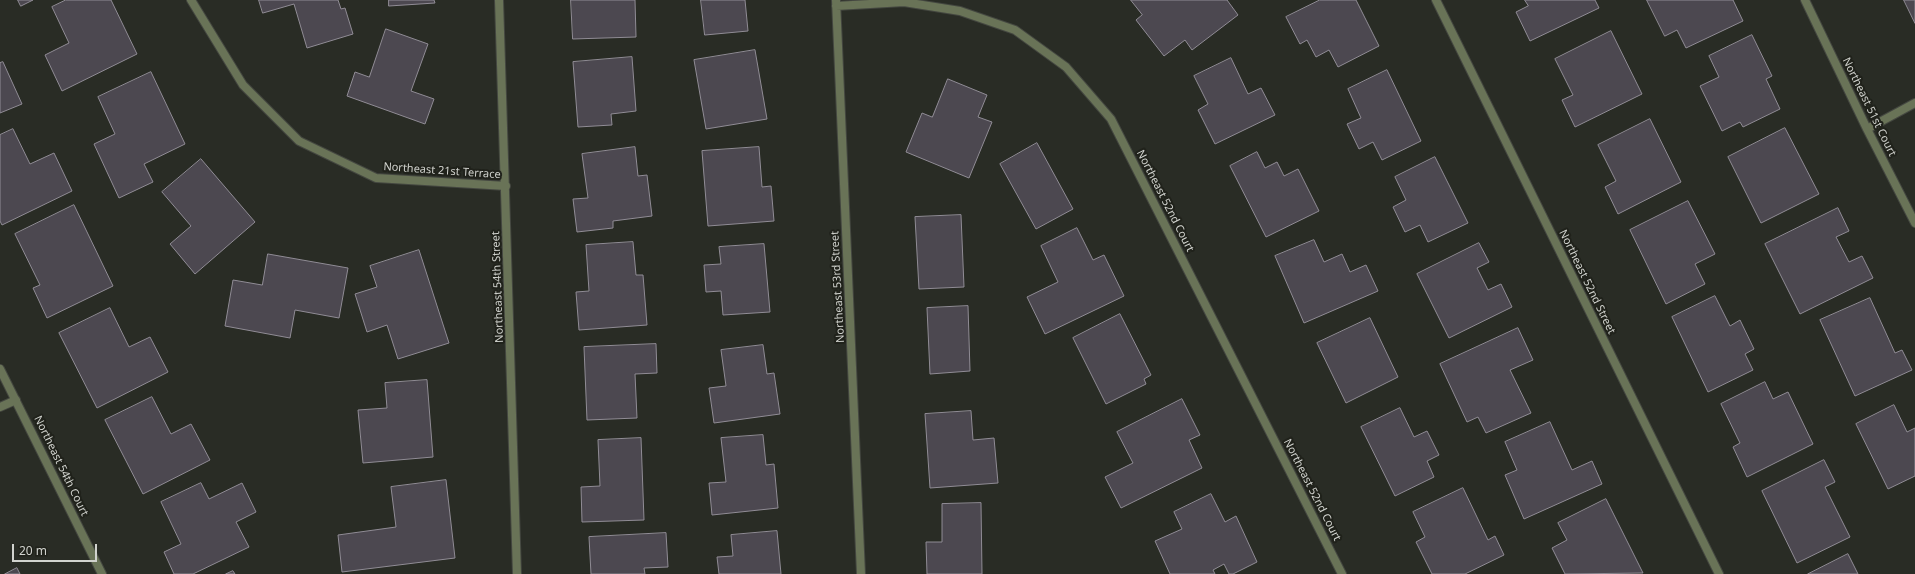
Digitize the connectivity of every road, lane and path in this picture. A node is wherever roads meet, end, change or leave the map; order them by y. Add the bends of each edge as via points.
1 (191, 0) edge
2 (499, 0) edge
3 (1436, 0) edge
4 (1805, 0) edge
5 (836, 3) edge
6 (1915, 103) edge
7 (1867, 129) junction
8 (506, 186) junction
9 (1915, 223) edge
10 (0, 369) edge
11 (16, 400) junction
12 (0, 407) edge
13 (102, 574) edge
14 (517, 574) edge
15 (861, 574) edge
16 (1342, 574) edge
17 (1719, 574) edge

1 - 8 street, Northeast 21st Terrace via 243,85 299,141 376,178
2 - 8 street, Northeast 54th Street
3 - 17 street, Northeast 52nd Street
4 - 7 street, Northeast 51st Court
5 - 15 street, Northeast 53rd Street
5 - 16 street, Northeast 52nd Court via 904,2 960,11 1015,30 1066,66 1110,119
6 - 7 street
7 - 9 street, Northeast 51st Court
8 - 14 street, Northeast 54th Street
10 - 11 street, Northeast 54th Court
11 - 12 street
11 - 13 street, Northeast 54th Court

